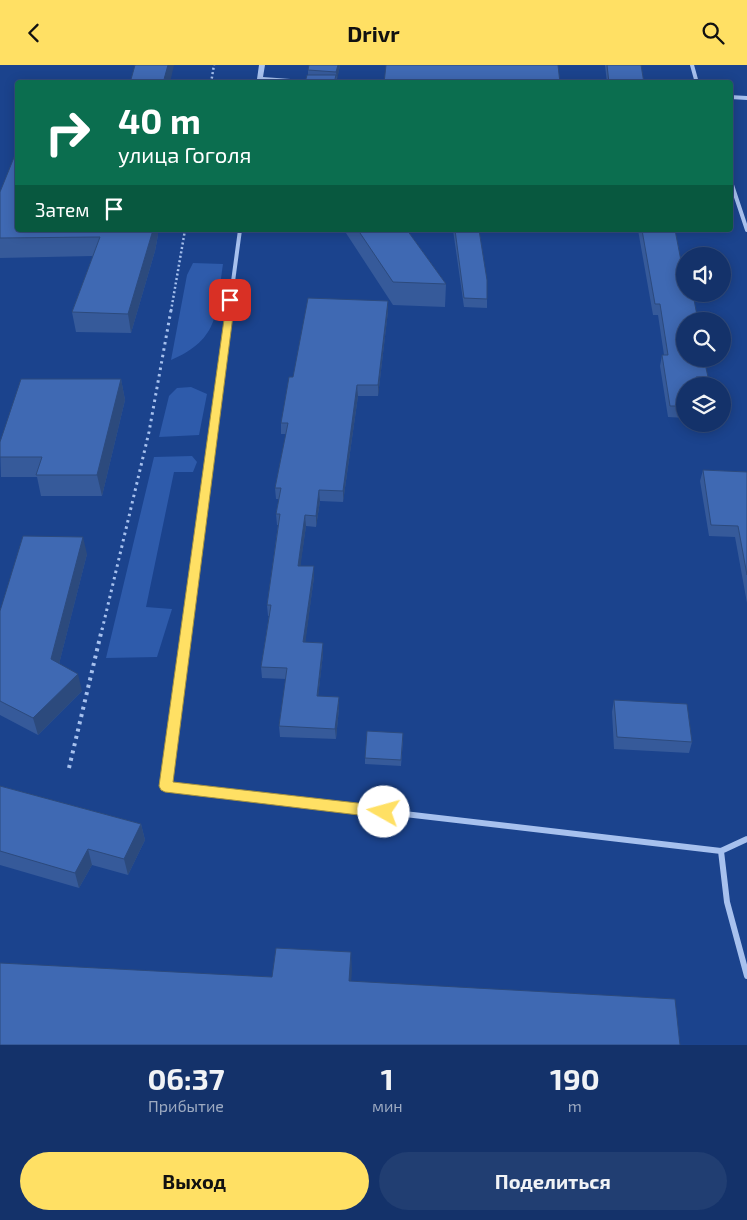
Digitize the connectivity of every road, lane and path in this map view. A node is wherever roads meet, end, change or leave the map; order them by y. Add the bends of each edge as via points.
1 (214, 65) edge
2 (262, 65) edge
3 (692, 65) edge
4 (212, 80) edge
5 (259, 80) edge
6 (696, 80) edge
7 (733, 97) edge
8 (747, 98) edge
9 (733, 188) edge
10 (747, 230) edge
11 (186, 232) edge
12 (240, 232) edge
13 (69, 768) dead end
14 (747, 839) edge
15 (721, 851) junction
16 (747, 976) edge

1 - 4 path
2 - 5 street
3 - 6 street
7 - 8 street
9 - 10 street
11 - 13 path via 149,432
12 - 15 street via 165,786
14 - 15 street
15 - 16 street via 727,902

